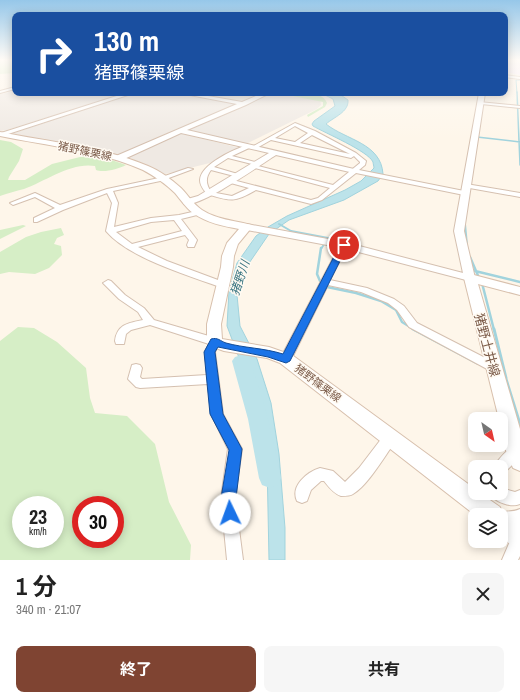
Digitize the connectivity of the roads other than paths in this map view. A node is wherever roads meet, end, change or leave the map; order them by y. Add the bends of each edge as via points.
1 (12, 89) edge
2 (0, 92) edge
3 (121, 96) edge
4 (199, 96) edge
5 (261, 96) edge
6 (482, 96) edge
7 (481, 103) junction
8 (244, 104) junction
9 (520, 107) edge
10 (181, 131) junction
11 (313, 132) junction
12 (1, 134) edge
13 (270, 138) junction
14 (295, 144) junction
15 (250, 147) junction
16 (274, 153) junction
17 (227, 156) junction
18 (358, 157) junction
19 (119, 158) junction
20 (255, 165) junction
21 (209, 168) junction
22 (190, 169) dead end
23 (358, 172) junction
24 (238, 175) junction
25 (162, 178) junction
26 (229, 181) junction
27 (334, 187) junction
28 (254, 188) junction
29 (465, 189) junction
30 (110, 190) junction
31 (209, 193) junction
32 (520, 194) edge
33 (187, 202) junction
34 (13, 203) dead end
35 (60, 208) junction
36 (198, 212) junction
37 (177, 218) junction
38 (37, 220) dead end
39 (247, 227) junction
40 (110, 231) junction
41 (188, 232) junction
42 (344, 245) junction
43 (132, 246) junction
44 (191, 246) dead end
45 (470, 278) junction
46 (325, 282) junction
47 (108, 283) dead end
48 (223, 285) junction
49 (520, 291) edge
50 (150, 322) junction
51 (120, 341) dead end
52 (219, 344) junction
53 (286, 359) junction
54 (136, 368) dead end
55 (493, 368) junction
56 (213, 379) junction
57 (390, 438) junction
58 (517, 447) edge
59 (507, 460) edge
60 (302, 496) dead end
61 (520, 496) edge
62 (508, 497) edge
63 (483, 508) edge
64 (520, 518) edge
65 (508, 520) edge
66 (508, 527) edge
67 (520, 538) edge
68 (235, 560) edge
69 (510, 560) edge

1 - 2 street
3 - 12 street
4 - 8 street
5 - 8 street
6 - 7 street
7 - 9 street
7 - 29 street
8 - 10 street
10 - 15 street
10 - 19 street
11 - 13 street via 295,124
11 - 14 street
11 - 18 street
12 - 19 main road, 猪野篠栗線
13 - 14 street
13 - 15 street
14 - 18 street
15 - 16 street
15 - 17 street
16 - 20 street
16 - 23 street
17 - 20 street
17 - 21 street
18 - 23 street via 363,164
19 - 25 main road, 猪野篠栗線
20 - 24 street
20 - 27 street
21 - 24 street
21 - 31 street via 204,174 203,182
22 - 25 street
23 - 27 street
23 - 29 street
24 - 26 street
25 - 30 street
25 - 33 main road, 猪野篠栗線 via 178,190
26 - 28 street
26 - 31 street
27 - 28 street via 320,199 311,202
28 - 31 street via 231,199
29 - 32 street
29 - 45 street via 459,231
30 - 35 street
30 - 40 street via 115,203
31 - 33 street
33 - 36 main road, 猪野篠栗線
34 - 35 street via 35,196
35 - 38 street
36 - 37 street
36 - 39 main road, 猪野篠栗線 via 217,220
37 - 40 street via 151,220
37 - 41 street
39 - 42 street
39 - 48 main road via 232,243
40 - 43 street
41 - 43 street
41 - 44 street via 193,240
42 - 45 street
42 - 46 street
43 - 48 street
45 - 49 main road
45 - 55 main road, 猪野土井線
46 - 53 street
46 - 55 street via 391,301 402,309 413,325
47 - 50 street via 141,310
48 - 52 main road via 214,324
50 - 51 street via 127,328 121,333
50 - 52 street
52 - 53 main road, 猪野篠栗線
52 - 56 street via 210,352
53 - 57 main road, 猪野篠栗線
54 - 56 street via 134,379 140,384
55 - 58 main road, 猪野土井線
56 - 68 street via 217,414 235,449 228,498
57 - 60 street via 364,473 348,489 341,489 328,476 320,474 306,484
57 - 63 main road, 猪野篠栗線
58 - 59 street
61 - 62 street via 516,499
64 - 65 street
66 - 67 main road
67 - 69 street

